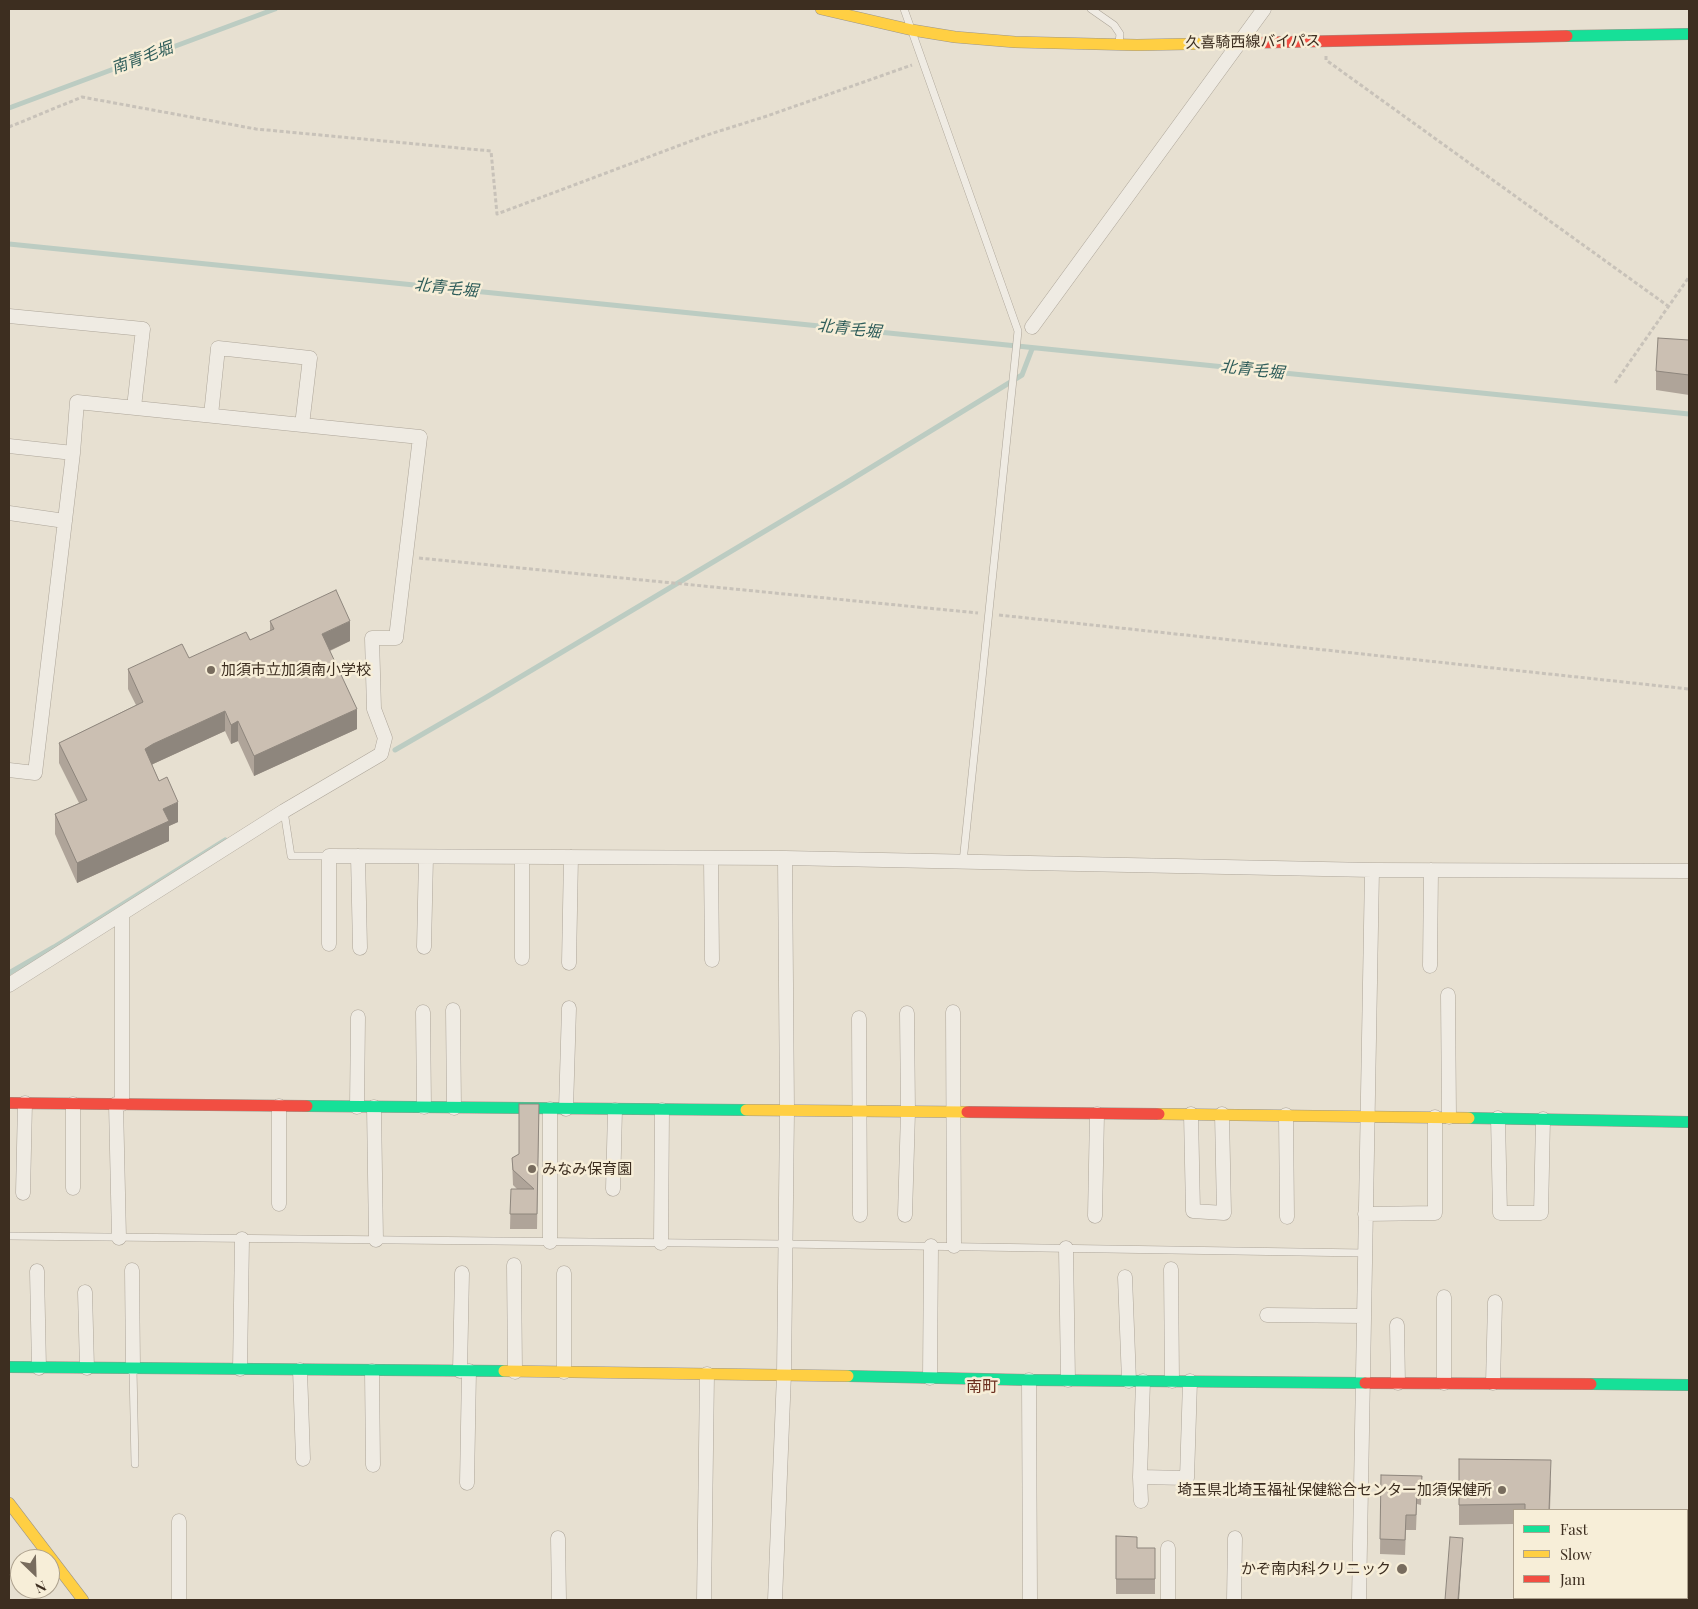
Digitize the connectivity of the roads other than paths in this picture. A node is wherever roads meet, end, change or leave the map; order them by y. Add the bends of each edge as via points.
1 (820, 9) edge
2 (904, 9) edge
3 (1091, 9) edge
4 (1264, 9) edge
5 (912, 30) junction
6 (1689, 34) edge
7 (1240, 43) junction
8 (1119, 45) junction
9 (9, 316) edge
10 (1032, 327) joint
11 (1018, 334) junction
12 (134, 407) junction
13 (211, 415) junction
14 (302, 425) junction
15 (9, 446) edge
16 (73, 453) junction
17 (9, 513) edge
18 (65, 520) junction
19 (9, 770) edge
20 (284, 811) junction
21 (329, 856) junction
22 (358, 856) junction
23 (426, 857) junction
24 (522, 857) junction
25 (571, 857) junction
26 (711, 858) junction
27 (784, 858) junction
28 (963, 862) junction
29 (1372, 870) junction
30 (1431, 870) junction
31 (1689, 870) edge
32 (122, 914) junction
33 (329, 944) dead end
34 (360, 948) dead end
35 (424, 948) dead end
36 (522, 958) dead end
37 (712, 960) dead end
38 (569, 963) dead end
39 (1430, 966) dead end
40 (9, 985) edge
41 (1448, 995) dead end
42 (569, 1008) dead end
43 (453, 1010) dead end
44 (423, 1012) dead end
45 (953, 1012) dead end
46 (907, 1013) dead end
47 (358, 1017) dead end
48 (859, 1018) dead end
49 (9, 1103) edge
50 (25, 1104) junction
51 (73, 1104) junction
52 (119, 1104) junction
53 (279, 1106) junction
54 (357, 1107) junction
55 (374, 1107) junction
56 (424, 1108) junction
57 (454, 1108) junction
58 (550, 1109) junction
59 (566, 1109) junction
60 (614, 1110) junction
61 (662, 1110) junction
62 (787, 1111) junction
63 (858, 1112) junction
64 (908, 1112) junction
65 (954, 1112) junction
66 (1097, 1114) junction
67 (1191, 1114) junction
68 (1222, 1114) junction
69 (1286, 1115) junction
70 (1367, 1116) junction
71 (1435, 1117) junction
72 (1449, 1117) junction
73 (1498, 1118) junction
74 (1543, 1119) junction
75 (1689, 1122) edge
76 (73, 1188) dead end
77 (613, 1189) dead end
78 (23, 1193) dead end
79 (278, 1204) dead end
80 (1365, 1214) junction
81 (860, 1215) dead end
82 (905, 1215) dead end
83 (1095, 1216) dead end
84 (1287, 1217) dead end
85 (9, 1236) edge
86 (119, 1238) junction
87 (242, 1239) junction
88 (376, 1240) junction
89 (550, 1242) junction
90 (662, 1243) junction
91 (785, 1244) junction
92 (931, 1246) junction
93 (954, 1246) junction
94 (1066, 1248) junction
95 (1364, 1253) junction
96 (514, 1265) dead end
97 (1171, 1269) dead end
98 (132, 1270) dead end
99 (37, 1271) dead end
100 (462, 1273) dead end
101 (564, 1273) dead end
102 (1125, 1277) dead end
103 (85, 1292) dead end
104 (1444, 1297) dead end
105 (1495, 1302) dead end
106 (1267, 1315) dead end
107 (1363, 1316) junction
108 (1397, 1325) dead end
109 (9, 1367) edge
110 (39, 1368) junction
111 (87, 1368) junction
112 (133, 1368) junction
113 (240, 1369) junction
114 (300, 1370) junction
115 (372, 1371) junction
116 (465, 1371) junction
117 (515, 1372) junction
118 (564, 1372) junction
119 (707, 1374) junction
120 (784, 1374) junction
121 (930, 1378) junction
122 (1029, 1380) junction
123 (1068, 1380) junction
124 (1129, 1380) junction
125 (1143, 1381) junction
126 (1172, 1381) junction
127 (1190, 1381) junction
128 (1362, 1382) junction
129 (1398, 1383) junction
130 (1444, 1383) junction
131 (1493, 1384) junction
132 (1689, 1385) edge
133 (303, 1459) dead end
134 (135, 1464) dead end
135 (374, 1465) dead end
136 (1140, 1477) junction
137 (467, 1483) dead end
138 (1141, 1501) dead end
139 (9, 1503) edge
140 (179, 1521) dead end
141 (558, 1538) dead end
142 (1235, 1538) dead end
143 (1168, 1548) dead end
144 (83, 1600) edge
145 (179, 1600) edge
146 (558, 1600) edge
147 (704, 1600) edge
148 (775, 1600) edge
149 (1030, 1600) edge
150 (1168, 1600) edge
151 (1234, 1600) edge
152 (1359, 1600) edge

1 - 5 street, 久喜騎西線バイパス
2 - 5 lane
3 - 8 lane via 1114,26 1120,34
4 - 7 street
5 - 8 street, 久喜騎西線バイパス via 1015,42
5 - 11 lane
6 - 7 street, 久喜騎西線バイパス
7 - 8 street, 久喜騎西線バイパス
7 - 10 street
9 - 12 street via 143,329
10 - 11 lane
11 - 28 lane
12 - 13 street
12 - 16 street via 77,402
13 - 14 street
13 - 14 street via 218,348 310,358
14 - 20 street via 420,438 396,638 372,638 374,709 385,738 381,754
15 - 16 street
16 - 18 street
17 - 18 street
18 - 19 street via 35,773
20 - 21 lane via 291,856
20 - 32 street
21 - 22 street
21 - 33 street
22 - 23 street
22 - 34 street
23 - 24 street
23 - 35 street
24 - 25 street
24 - 36 street
25 - 26 street
25 - 38 street
26 - 27 street
26 - 37 street
27 - 28 street
27 - 62 street
28 - 29 street
29 - 30 street
29 - 70 street
30 - 31 street
30 - 39 street
32 - 40 street
32 - 52 street
41 - 72 street
42 - 59 street
43 - 57 street
44 - 56 street
45 - 65 street
46 - 64 street
47 - 54 street
48 - 63 street
49 - 50 street
50 - 51 street
50 - 78 street
51 - 52 street
51 - 76 street
52 - 53 street
52 - 86 street
53 - 54 street
53 - 79 street
54 - 55 street
55 - 56 street
55 - 88 street
56 - 57 street
57 - 58 street
58 - 59 street
58 - 89 street
59 - 60 street
60 - 61 street
60 - 77 street
61 - 62 street
61 - 90 street
62 - 63 street
62 - 91 street
63 - 64 street
63 - 81 street
64 - 65 street
64 - 82 street
65 - 66 street
65 - 93 street
66 - 67 street
66 - 83 street
67 - 68 street
67 - 68 street via 1192,1211 1224,1213
68 - 69 street
69 - 70 street
69 - 84 street
70 - 71 street
70 - 80 street
71 - 72 street
71 - 80 street via 1435,1213
72 - 73 street
73 - 74 street
73 - 74 street via 1500,1213 1541,1213
74 - 75 street
80 - 95 street
85 - 86 lane
86 - 87 lane
87 - 88 lane
87 - 113 street
88 - 89 lane
89 - 90 lane
90 - 91 lane
91 - 92 lane
91 - 120 street
92 - 93 lane
92 - 121 street
93 - 94 lane
94 - 95 lane
94 - 123 street
95 - 107 street
96 - 117 street
97 - 126 street
98 - 112 street
99 - 110 street
100 - 116 street
101 - 118 street
102 - 124 street
103 - 111 street
104 - 130 street
105 - 131 street
106 - 107 street
107 - 128 street
108 - 129 street
109 - 110 street
110 - 111 street
111 - 112 street
112 - 113 street
112 - 134 lane
113 - 114 street
114 - 115 street
114 - 133 street
115 - 116 street
115 - 135 street
116 - 117 street
116 - 137 street
117 - 118 street
118 - 119 street
119 - 120 street
119 - 147 street
120 - 121 street
120 - 148 street
121 - 122 street
122 - 123 street
122 - 149 street
123 - 124 street
124 - 125 street
125 - 126 street
125 - 136 street
126 - 127 street
127 - 128 street
127 - 136 street via 1186,1478
128 - 129 street
128 - 152 street
129 - 130 street
130 - 131 street
131 - 132 street
136 - 138 street
139 - 144 street
140 - 145 street
141 - 146 street
142 - 151 street
143 - 150 street

